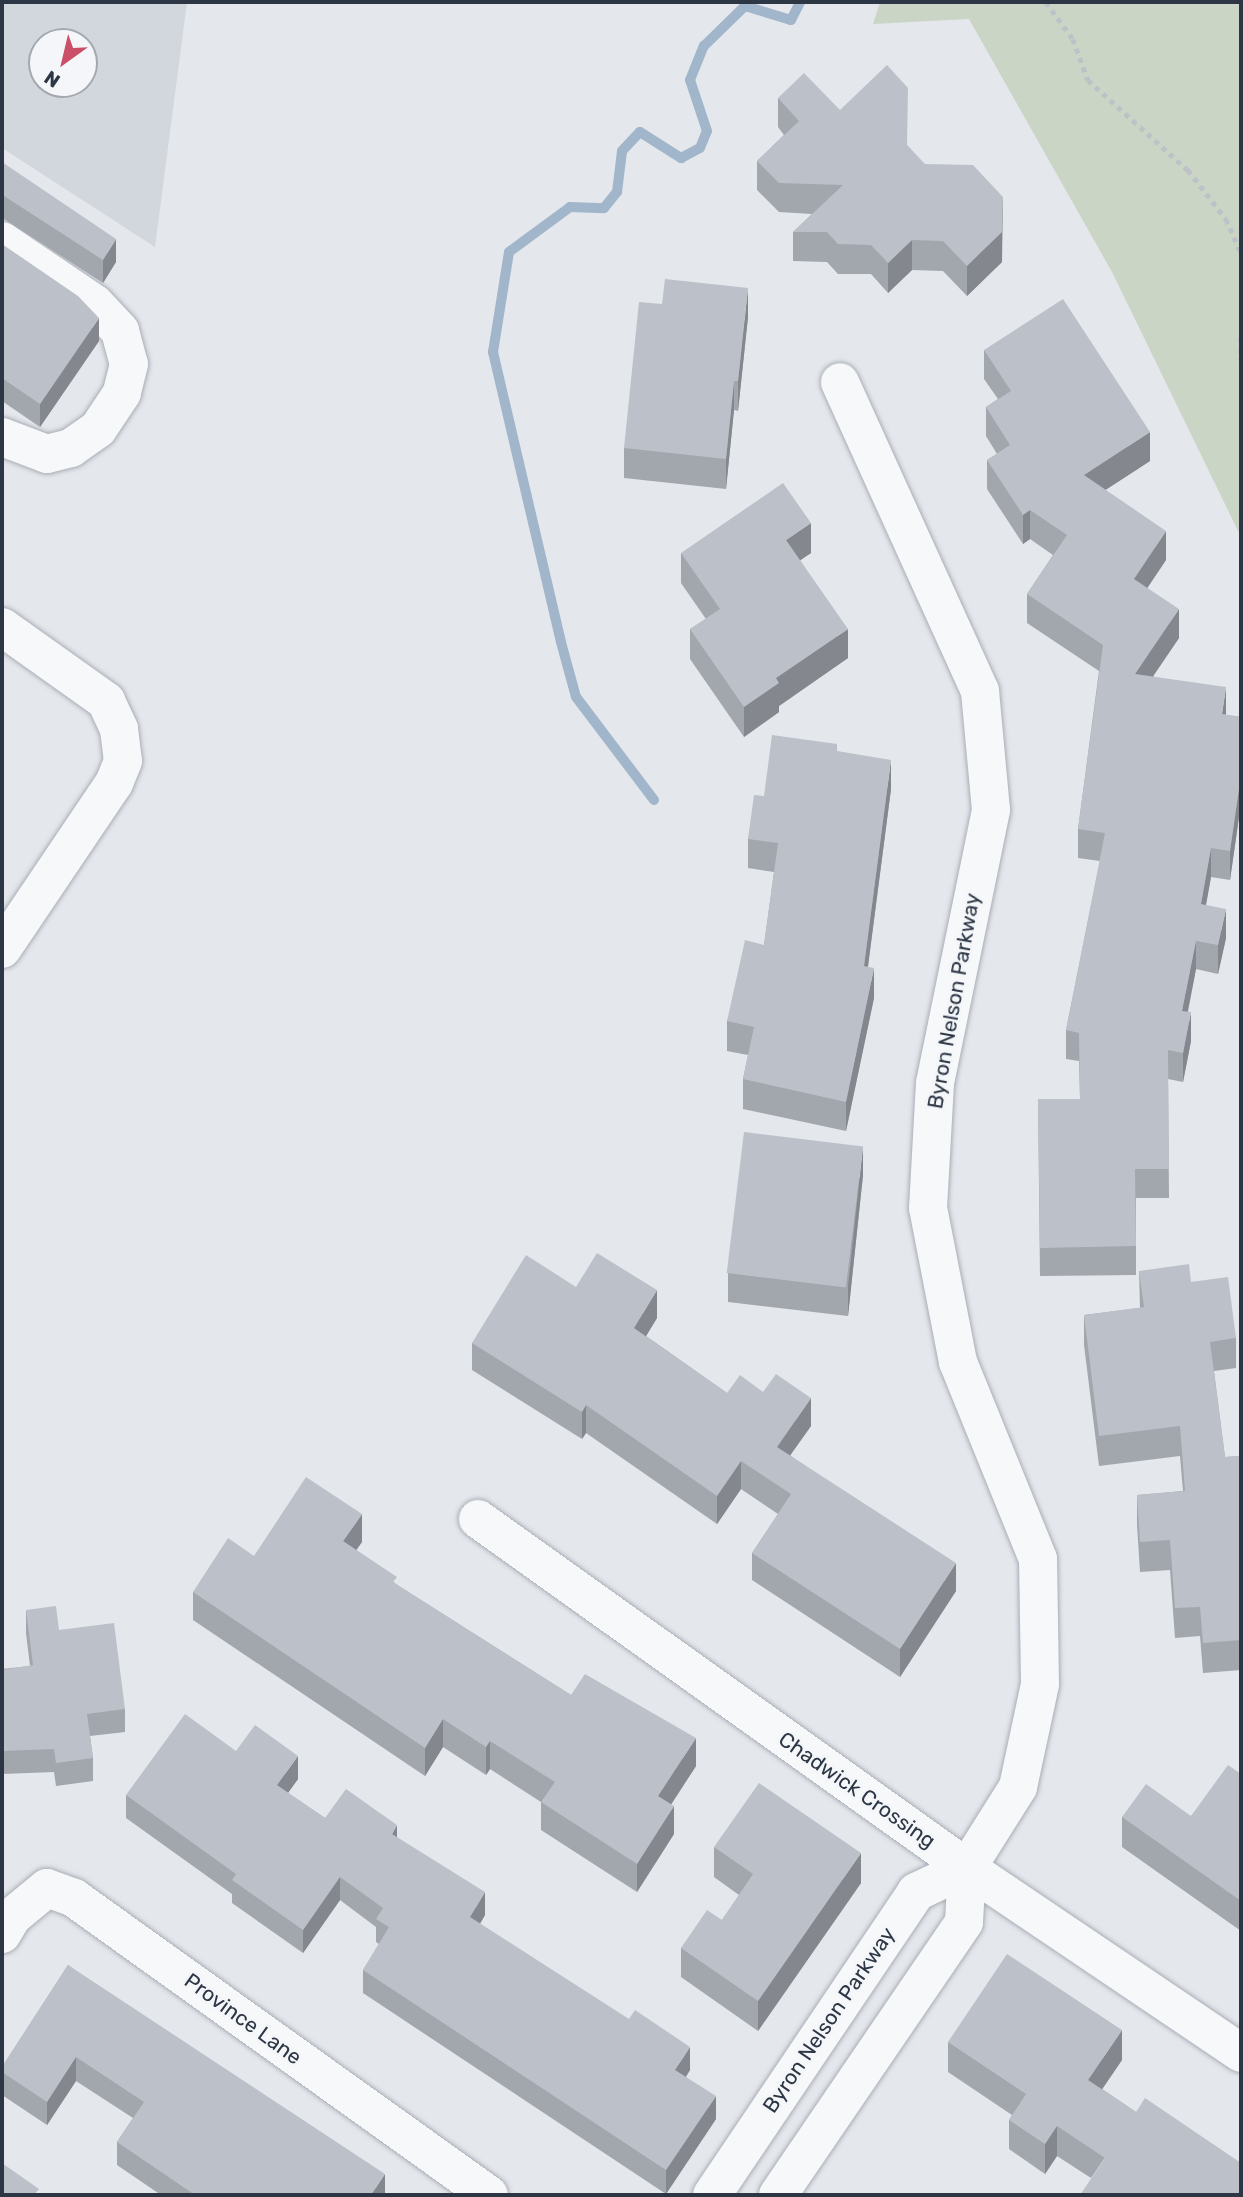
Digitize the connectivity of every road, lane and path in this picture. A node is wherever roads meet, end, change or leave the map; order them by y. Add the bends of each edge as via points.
1 (1046, 2) edge
2 (2, 241) edge
3 (1241, 253) edge
4 (1241, 338) edge
5 (1241, 360) edge
6 (840, 382) dead end
7 (2, 437) edge
8 (2, 627) edge
9 (2, 949) edge
10 (478, 1519) dead end
11 (967, 1868) junction
12 (2, 1934) edge
13 (1241, 2053) edge
14 (788, 2082) junction
15 (835, 2111) junction
16 (489, 2195) edge
17 (712, 2195) edge
18 (778, 2195) edge

1 - 3 path via 1073,39 1088,80 1188,170 1226,219
2 - 7 street via 95,304 120,331 130,364 122,393 104,420 71,448 47,454
4 - 5 path
6 - 11 street, Byron Nelson Parkway via 980,691 991,810 935,1083 928,1208 958,1362 1038,1559 1040,1684 1018,1787
8 - 9 street via 106,701 120,729 123,761 114,783
10 - 11 street, Chadwick Crossing
11 - 13 street, Chadwick Crossing
11 - 14 street, Byron Nelson Parkway via 916,1892
11 - 15 street, Byron Nelson Parkway via 964,1922
12 - 16 street, Province Lane via 13,1916 47,1888 74,1898
14 - 15 street
14 - 17 street, Byron Nelson Parkway
15 - 18 street, Byron Nelson Parkway

